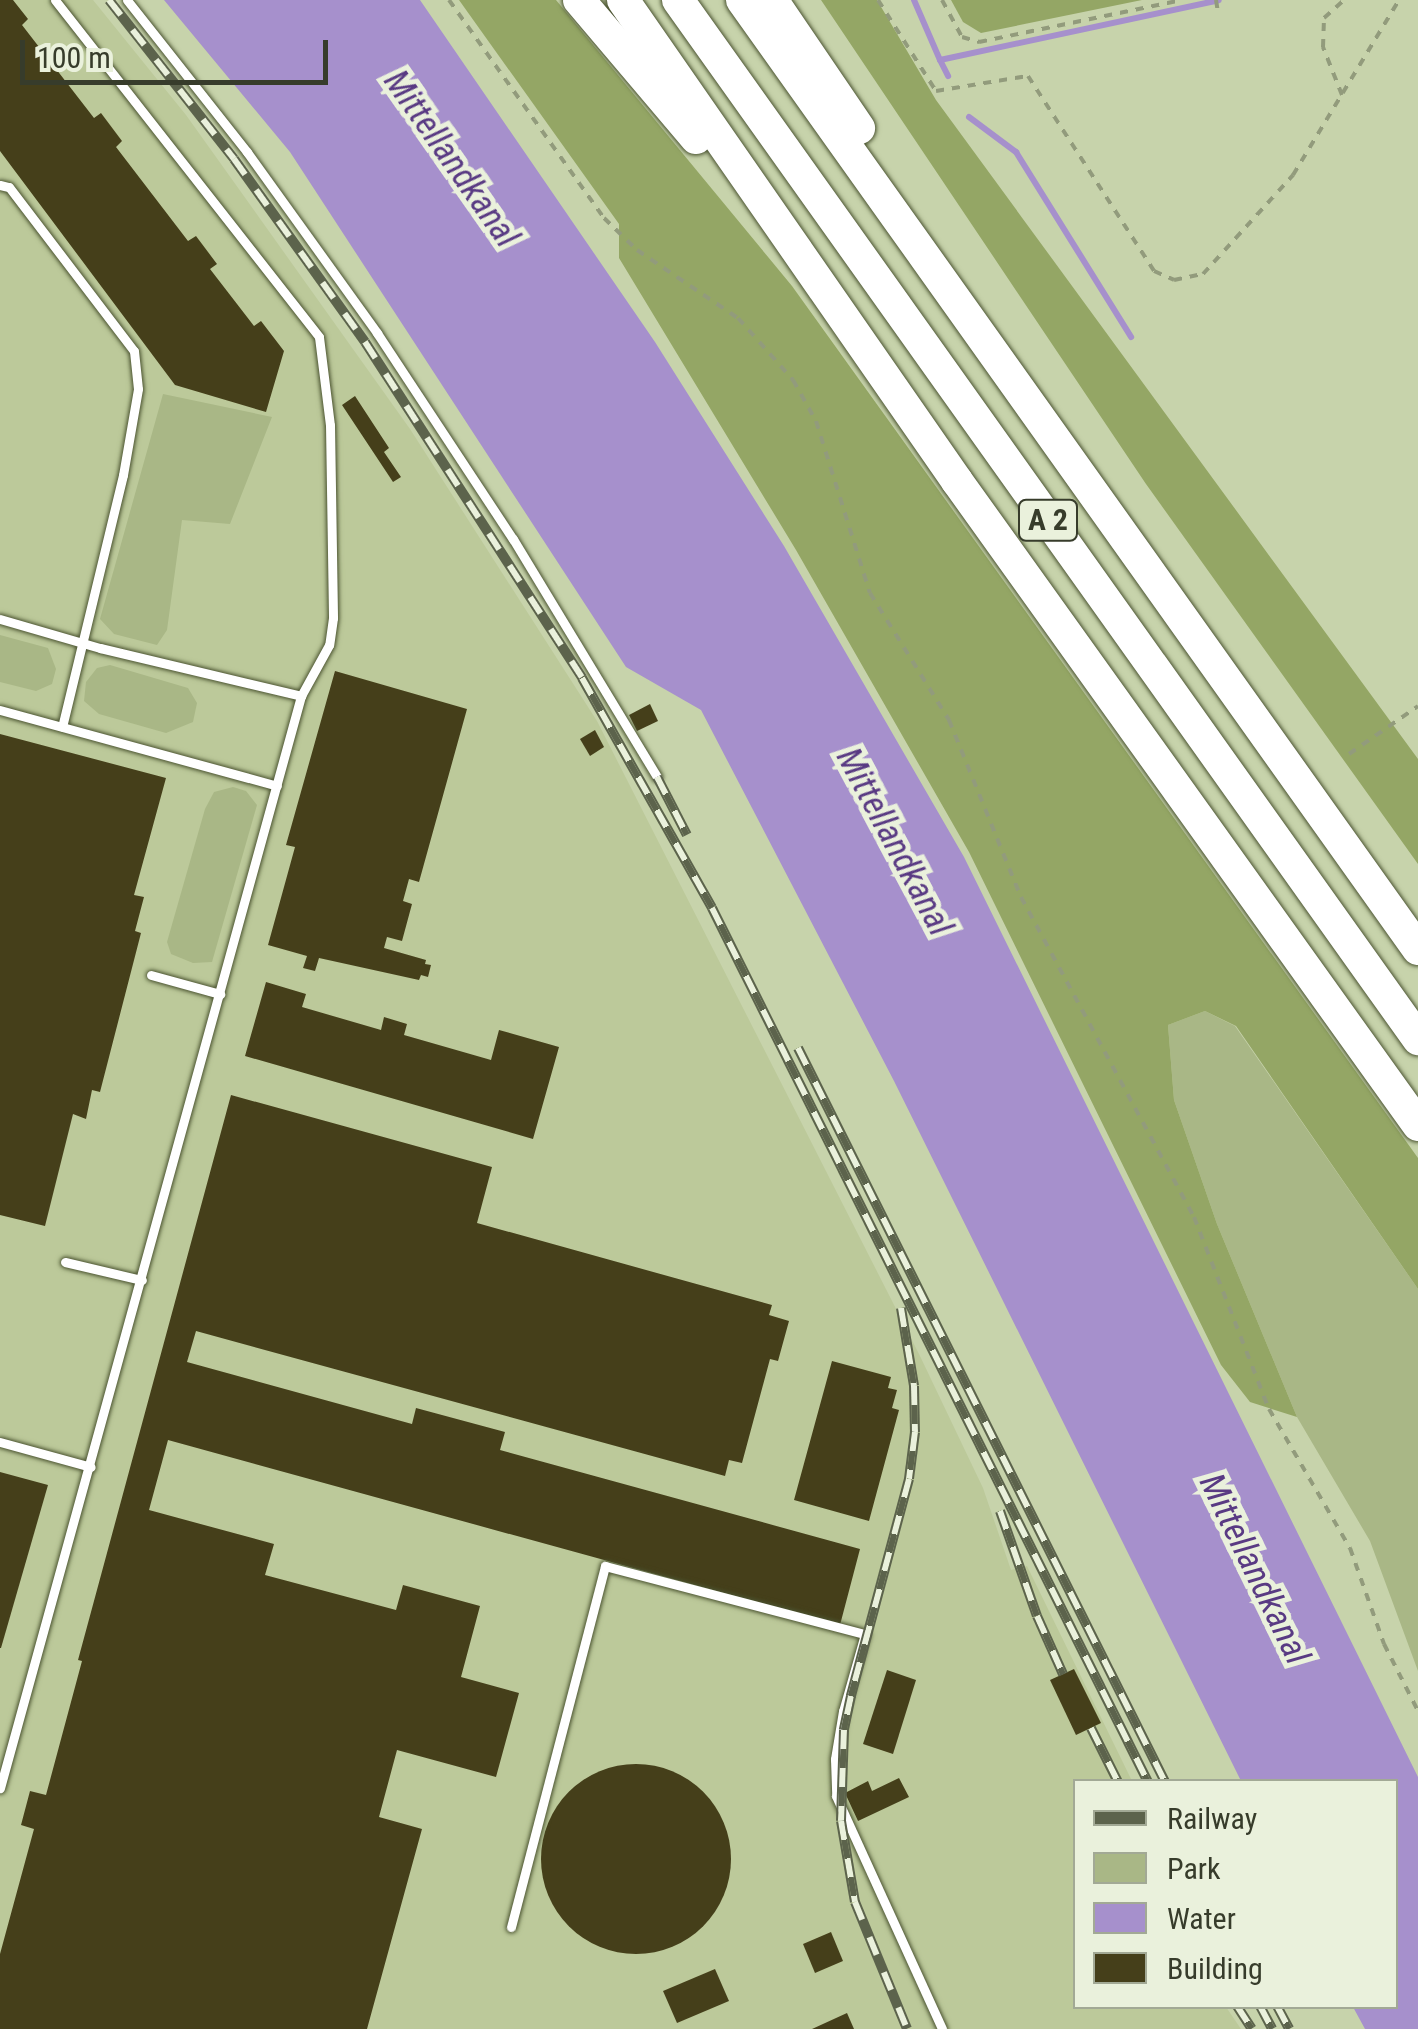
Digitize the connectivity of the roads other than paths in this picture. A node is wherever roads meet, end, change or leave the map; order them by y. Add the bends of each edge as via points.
1 (55, 0) edge
2 (127, 0) edge
3 (579, 0) edge
4 (624, 0) edge
5 (678, 0) edge
6 (742, 0) edge
7 (772, 0) edge
8 (0, 185) edge
9 (1029, 404) junction
10 (957, 481) junction
11 (0, 619) edge
12 (84, 643) junction
13 (302, 696) junction
14 (0, 710) edge
15 (62, 727) junction
16 (657, 778) dead end
17 (277, 786) junction
18 (1418, 949) edge
19 (151, 975) dead end
20 (220, 994) junction
21 (1418, 1038) edge
22 (1418, 1125) edge
23 (65, 1262) dead end
24 (142, 1280) junction
25 (0, 1442) edge
26 (91, 1468) junction
27 (0, 1788) edge
28 (512, 1927) dead end
29 (942, 2029) edge

1 - 13 lane via 318,338 330,425 334,618 329,645
2 - 16 lane via 378,333
3 - 10 highway via 696,138
4 - 10 highway
5 - 21 highway, A 2
6 - 9 highway, A 2
7 - 9 highway via 927,227
8 - 12 lane via 9,187 134,351 135,406
9 - 18 highway, A 2
10 - 22 highway
11 - 12 lane
12 - 13 lane
12 - 15 lane
13 - 17 lane
14 - 15 lane
15 - 17 lane
17 - 20 lane
19 - 20 lane
20 - 24 lane
23 - 24 lane
24 - 26 lane
25 - 26 lane
26 - 27 lane
28 - 29 lane via 606,1566 865,1634 835,1759 836,1796

